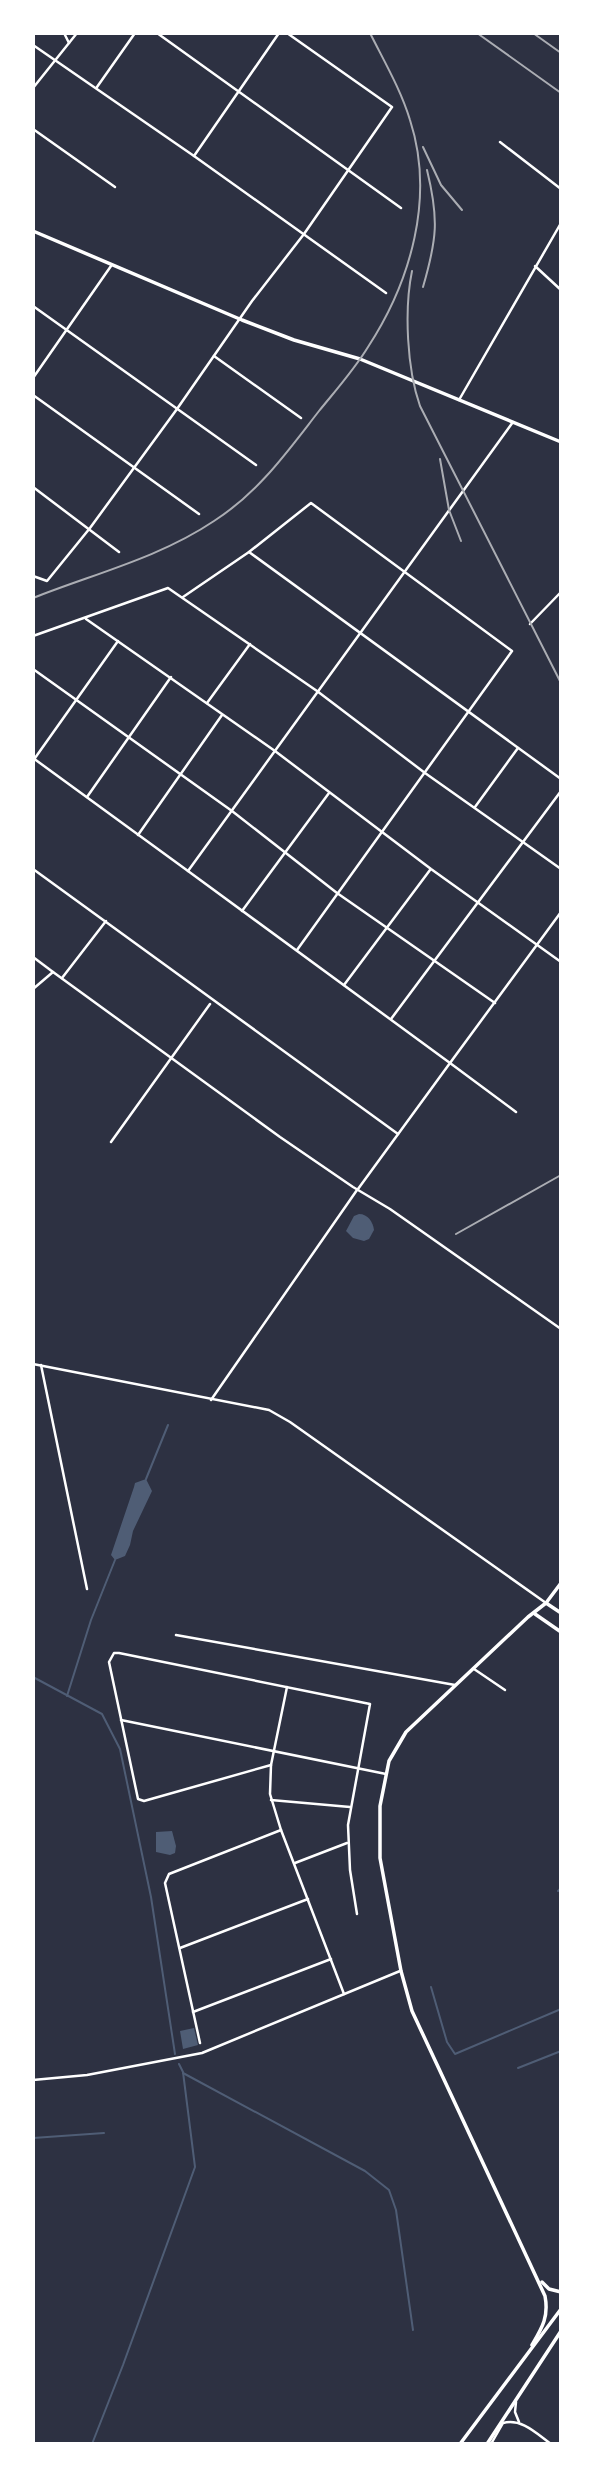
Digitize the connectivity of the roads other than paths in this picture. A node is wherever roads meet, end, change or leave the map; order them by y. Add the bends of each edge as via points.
1 (64, 33) edge
2 (77, 33) edge
3 (135, 33) edge
4 (157, 33) edge
5 (279, 33) edge
6 (287, 33) edge
7 (69, 43) junction
8 (33, 45) edge
9 (55, 59) junction
10 (33, 88) edge
11 (97, 88) junction
12 (240, 92) junction
13 (33, 129) edge
14 (500, 142) dead end
15 (194, 156) junction
16 (348, 171) junction
17 (115, 187) dead end
18 (561, 189) edge
19 (401, 208) dead end
20 (561, 223) edge
21 (33, 231) edge
22 (304, 234) junction
23 (113, 264) junction
24 (535, 266) junction
25 (561, 290) edge
26 (386, 293) dead end
27 (33, 306) edge
28 (240, 319) junction
29 (67, 331) junction
30 (214, 356) junction
31 (33, 378) edge
32 (33, 395) edge
33 (459, 400) junction
34 (177, 409) junction
35 (301, 418) dead end
36 (513, 421) junction
37 (561, 442) edge
38 (256, 465) dead end
39 (133, 468) junction
40 (33, 487) edge
41 (198, 514) dead end
42 (90, 528) junction
43 (119, 552) dead end
44 (249, 552) junction
45 (405, 571) junction
46 (33, 576) edge
47 (561, 592) edge
48 (183, 597) junction
49 (86, 618) junction
50 (530, 624) dead end
51 (361, 632) junction
52 (33, 636) edge
53 (118, 640) junction
54 (250, 645) junction
55 (33, 669) edge
56 (171, 677) junction
57 (317, 691) junction
58 (75, 699) junction
59 (207, 703) junction
60 (470, 712) junction
61 (223, 715) junction
62 (127, 738) junction
63 (518, 747) junction
64 (275, 751) junction
65 (34, 758) edge
66 (425, 773) junction
67 (180, 774) junction
68 (561, 779) edge
69 (561, 791) edge
70 (329, 792) junction
71 (87, 797) junction
72 (475, 807) junction
73 (232, 811) junction
74 (381, 832) junction
75 (138, 835) junction
76 (522, 842) junction
77 (285, 853) junction
78 (33, 869) edge
79 (431, 869) junction
80 (561, 869) edge
81 (188, 871) junction
82 (337, 893) junction
83 (477, 902) junction
84 (242, 911) junction
85 (561, 912) edge
86 (106, 920) junction
87 (389, 928) junction
88 (537, 945) junction
89 (296, 951) junction
90 (33, 957) edge
91 (435, 961) junction
92 (561, 962) edge
93 (53, 972) junction
94 (62, 978) junction
95 (344, 985) junction
96 (33, 989) edge
97 (495, 1003) junction
98 (210, 1004) dead end
99 (391, 1019) junction
100 (171, 1058) junction
101 (450, 1063) junction
102 (516, 1112) dead end
103 (398, 1134) junction
104 (110, 1142) dead end
105 (358, 1189) junction
106 (561, 1329) edge
107 (33, 1364) edge
108 (41, 1365) junction
109 (211, 1400) junction
110 (561, 1583) edge
111 (87, 1589) dead end
112 (547, 1603) junction
113 (561, 1613) edge
114 (535, 1614) junction
115 (561, 1633) edge
116 (176, 1635) dead end
117 (474, 1669) junction
118 (457, 1685) junction
119 (287, 1687) junction
120 (506, 1690) dead end
121 (121, 1720) junction
122 (275, 1751) junction
123 (271, 1765) junction
124 (357, 1768) junction
125 (386, 1774) junction
126 (271, 1800) junction
127 (350, 1807) junction
128 (281, 1830) junction
129 (348, 1843) junction
130 (295, 1863) junction
131 (308, 1899) junction
132 (357, 1914) dead end
133 (180, 1948) junction
134 (331, 1959) junction
135 (401, 1971) junction
136 (344, 1995) junction
137 (193, 2012) junction
138 (200, 2043) dead end
139 (33, 2080) edge
140 (538, 2276) junction
141 (561, 2292) edge
142 (561, 2309) edge
143 (561, 2331) edge
144 (529, 2354) junction
145 (527, 2379) junction
146 (519, 2422) junction
147 (460, 2444) edge
148 (489, 2444) edge
149 (551, 2444) edge

1 - 7 street
2 - 7 street
3 - 11 street
4 - 12 street
5 - 12 street
6 - 16 street via 392,107
7 - 9 street
8 - 9 street
9 - 10 street
9 - 11 street
11 - 15 street
12 - 15 street
12 - 16 street
13 - 17 street
14 - 18 street
15 - 22 street
16 - 19 street
16 - 22 street
20 - 24 street
21 - 23 main road
22 - 26 street
22 - 28 street
23 - 28 main road
23 - 29 street
24 - 25 street
24 - 33 street
27 - 29 street
28 - 30 street
28 - 33 main road
29 - 31 street
29 - 34 street
30 - 34 street
30 - 35 street
32 - 39 street
33 - 36 main road
34 - 38 street
34 - 39 street
36 - 37 main road
36 - 45 street
39 - 41 street
39 - 42 street
40 - 42 street
42 - 43 street
42 - 46 street via 47,581
44 - 45 street via 312,503
44 - 48 street
44 - 51 street
45 - 51 street
45 - 60 street via 512,651
47 - 50 street
48 - 49 street via 168,588
48 - 54 street
49 - 52 street
49 - 53 street
51 - 57 street
51 - 60 street
53 - 56 street
53 - 58 street
54 - 57 street
54 - 59 street
55 - 58 street
56 - 59 street
56 - 62 street
57 - 64 street
57 - 66 street
58 - 62 street
58 - 65 street
59 - 61 street
60 - 63 street
60 - 66 street
61 - 64 street
61 - 67 street
62 - 67 street
62 - 71 street
63 - 68 street
63 - 72 street
64 - 70 street
64 - 73 street
65 - 71 street
66 - 72 street
66 - 74 street
67 - 73 street
67 - 75 street
69 - 76 street
70 - 74 street
70 - 77 street
71 - 75 street
72 - 76 street
73 - 77 street
73 - 81 street
74 - 79 street
74 - 82 street
75 - 81 street
76 - 80 street
76 - 83 street
77 - 82 street
77 - 84 street
78 - 86 street
79 - 83 street
79 - 87 street
81 - 84 street
82 - 87 street
82 - 89 street
83 - 88 street
83 - 91 street
84 - 89 street
85 - 88 street
86 - 94 street
86 - 103 street
87 - 91 street
87 - 95 street
88 - 92 street
88 - 97 street
89 - 95 street
90 - 93 street
91 - 97 street
91 - 99 street
93 - 94 street
93 - 96 street
94 - 100 street
95 - 99 street
97 - 101 street
98 - 100 street
99 - 101 street
100 - 104 street
100 - 105 street
101 - 102 street
101 - 103 street
103 - 105 street
105 - 106 street
105 - 109 street
107 - 108 street
108 - 109 street
108 - 111 street
109 - 112 street via 259,1406 276,1413
110 - 112 main road
112 - 113 main road
112 - 114 main road
114 - 115 main road
114 - 117 main road
116 - 118 street
117 - 118 main road
117 - 120 street
118 - 125 main road via 402,1737
119 - 121 street via 114,1653 109,1662
119 - 122 street
119 - 124 street via 370,1704
121 - 122 street
121 - 123 street via 138,1799 144,1801
122 - 123 street
122 - 124 street
123 - 126 street
124 - 125 street
124 - 127 street
125 - 135 main road via 379,1812 379,1851
126 - 127 street
126 - 128 street
127 - 129 street
128 - 130 street
128 - 133 street via 169,1874 165,1883
129 - 130 street
129 - 132 street
130 - 131 street
131 - 133 street
131 - 134 street
133 - 137 street
134 - 136 street
134 - 137 street
135 - 136 street
135 - 140 main road via 425,2043
136 - 139 street via 202,2053 87,2075
137 - 138 street
140 - 141 main road via 547,2287
140 - 144 main road via 547,2315
142 - 144 main road
143 - 145 main road
144 - 147 main road
145 - 146 street via 514,2404
145 - 148 main road
146 - 148 street via 503,2423
146 - 149 street

